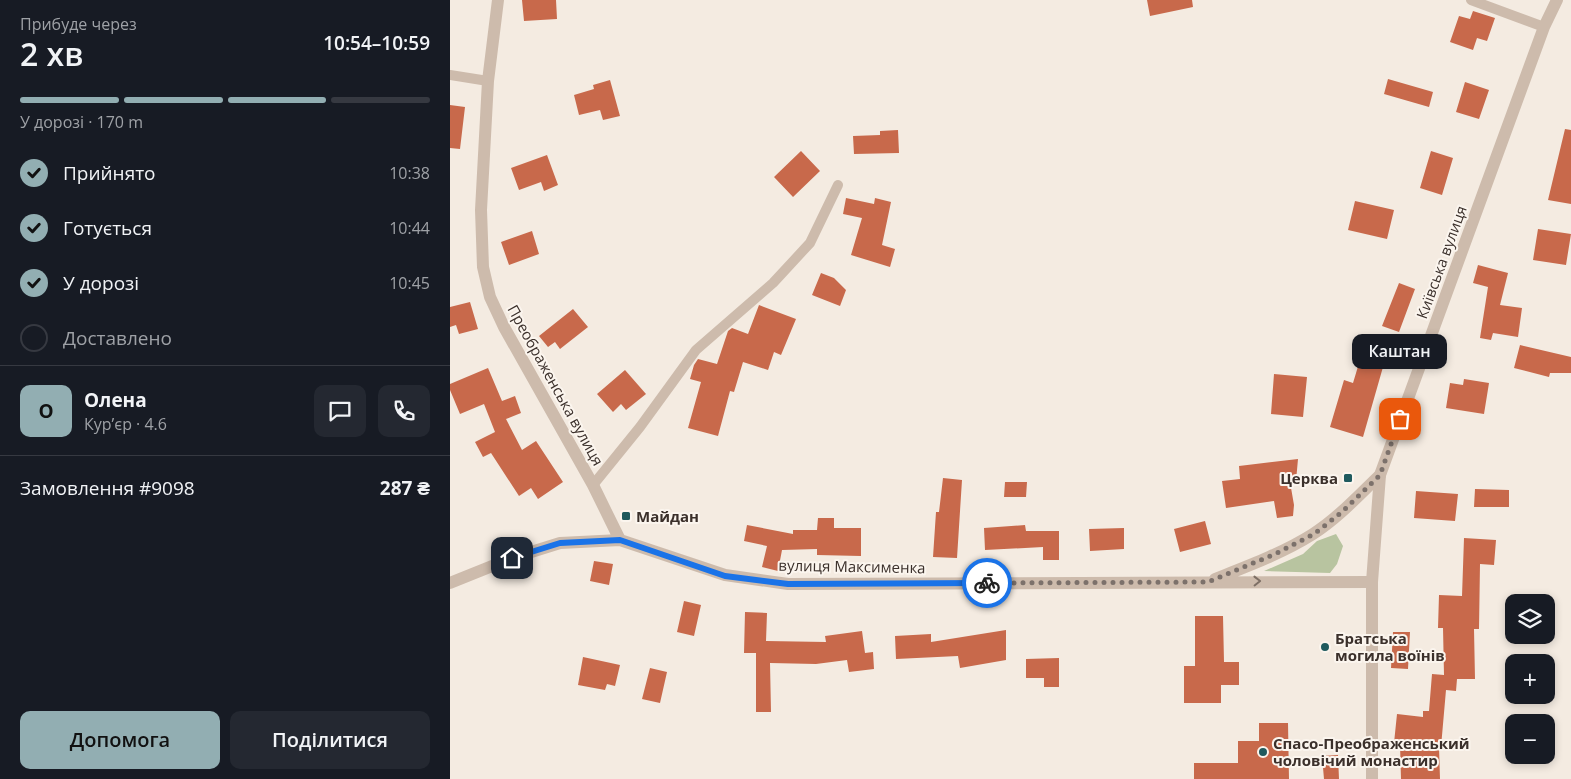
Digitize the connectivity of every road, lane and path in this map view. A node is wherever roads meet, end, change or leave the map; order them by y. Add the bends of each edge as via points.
1 (498, 0) edge
2 (1471, 0) edge
3 (1556, 0) edge
4 (1544, 27) junction
5 (450, 74) edge
6 (488, 81) junction
7 (838, 185) dead end
8 (1380, 475) junction
9 (593, 485) junction
10 (620, 540) junction
11 (1208, 582) junction
12 (1372, 582) junction
13 (450, 583) edge
14 (1372, 779) edge

1 - 6 street, Преображенська вулиця
2 - 4 lane
3 - 4 street, Київська вулиця
4 - 8 street, Київська вулиця
5 - 6 lane
6 - 9 street, Преображенська вулиця via 481,210 484,267 490,297
7 - 9 lane via 810,242 773,283 696,350 640,428
8 - 11 street via 1314,534
8 - 12 street, Київська вулиця
9 - 10 street, Преображенська вулиця
10 - 11 street, вулиця Максименка via 725,576 788,584
10 - 13 street, вулиця Максименка via 560,543
11 -> 12 street, вулиця Максименка
12 - 14 street, Київська вулиця

